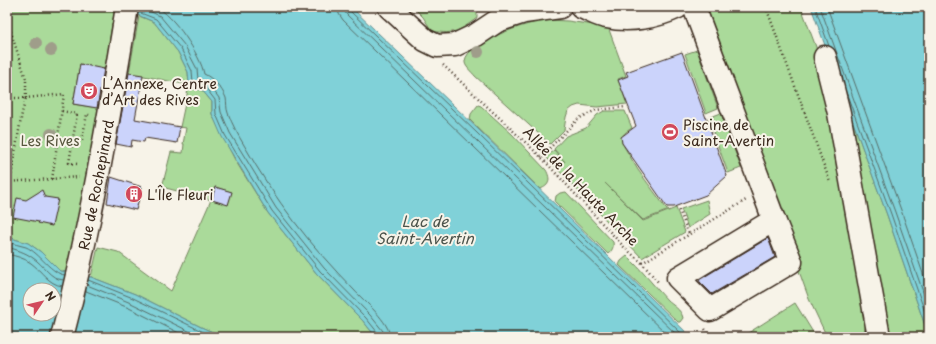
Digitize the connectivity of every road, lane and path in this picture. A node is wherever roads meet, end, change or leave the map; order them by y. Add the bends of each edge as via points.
1 (389, 7) edge
2 (560, 7) edge
3 (581, 7) edge
4 (678, 7) edge
5 (694, 7) edge
6 (766, 7) edge
7 (127, 9) edge
8 (7, 20) edge
9 (825, 57) dead end
10 (441, 60) dead end
11 (7, 98) edge
12 (26, 98) junction
13 (625, 107) dead end
14 (62, 111) junction
15 (94, 116) dead end
16 (82, 143) dead end
17 (80, 157) dead end
18 (541, 157) junction
19 (97, 175) junction
20 (52, 180) junction
21 (9, 182) edge
22 (832, 189) dead end
23 (763, 190) junction
24 (679, 210) dead end
25 (774, 220) junction
26 (689, 234) junction
27 (642, 262) junction
28 (662, 286) dead end
29 (704, 327) dead end
30 (62, 337) edge
31 (710, 337) edge
32 (879, 337) edge

1 - 2 street via 425,40 437,46 455,45 497,21 524,12
3 - 4 street via 607,17 635,19 666,13
5 - 23 street
6 - 22 path
7 - 19 street, Rue de Rochepinard
8 - 12 path via 26,79
9 - 32 street via 839,113
10 - 18 path, Allée de la Haute Arche via 442,64
11 - 12 path
12 - 14 path via 64,94
12 - 21 path
13 - 18 path via 596,110 578,120
14 - 17 path via 77,114 68,163 78,164
14 - 20 path
15 - 16 path via 87,114
18 - 27 path, Allée de la Haute Arche via 624,247
19 - 20 path
19 - 30 street, Rue de Rochepinard via 78,274
20 - 21 path
23 - 25 street
23 - 26 path
24 - 26 path
25 - 25 street via 768,224 678,278 710,310 791,262
26 - 27 path
27 - 28 path, Allée de la Haute Arche
29 - 31 path

